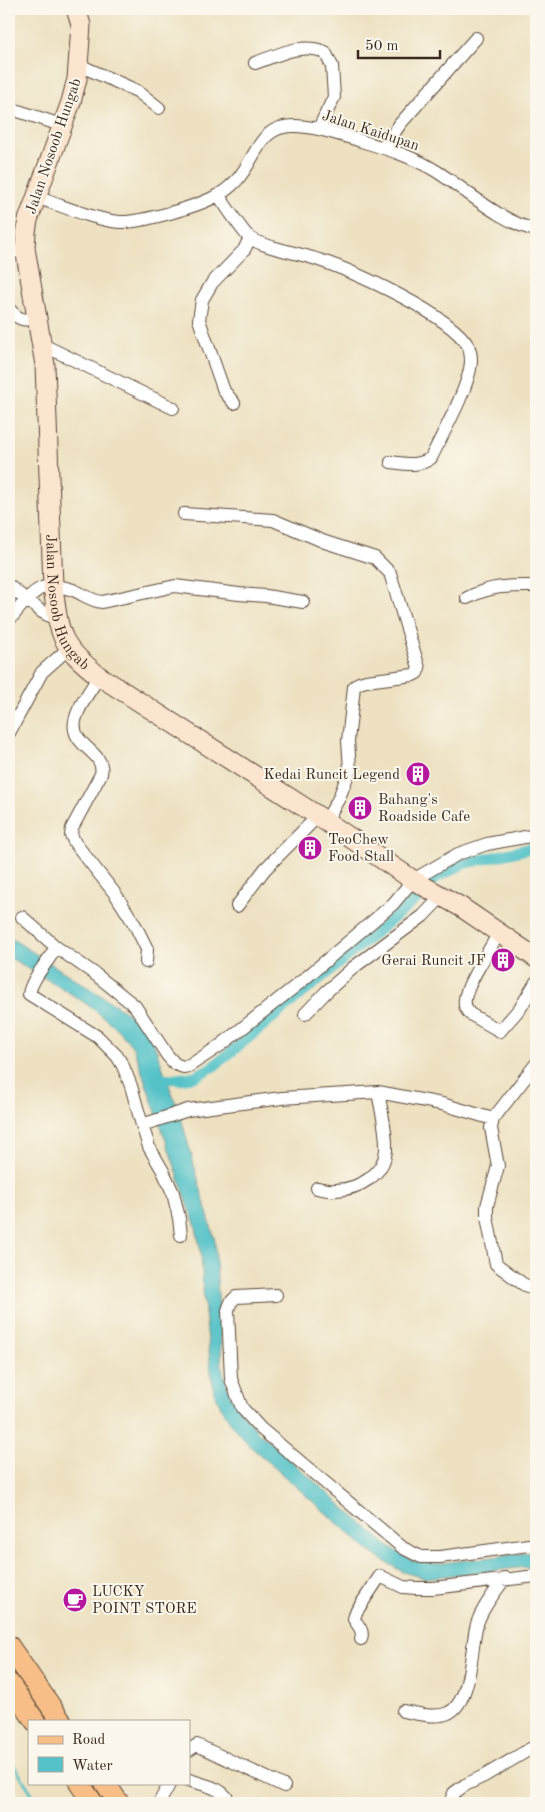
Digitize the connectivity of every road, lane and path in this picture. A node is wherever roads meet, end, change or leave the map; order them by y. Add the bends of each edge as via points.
1 (79, 10) edge
2 (476, 38) dead end
3 (256, 63) dead end
4 (79, 65) junction
5 (9, 108) edge
6 (159, 108) dead end
7 (61, 125) junction
8 (319, 128) junction
9 (384, 148) junction
10 (218, 195) junction
11 (36, 197) junction
12 (536, 230) edge
13 (250, 238) junction
14 (17, 251) edge
15 (9, 309) edge
16 (37, 316) junction
17 (41, 344) junction
18 (234, 403) dead end
19 (173, 408) dead end
20 (391, 462) dead end
21 (184, 514) dead end
22 (9, 586) edge
23 (53, 586) junction
24 (536, 586) edge
25 (467, 598) dead end
26 (27, 600) junction
27 (303, 602) dead end
28 (9, 620) edge
29 (58, 620) junction
30 (69, 648) junction
31 (99, 676) junction
32 (9, 733) edge
33 (322, 818) junction
34 (536, 835) edge
35 (429, 888) junction
36 (237, 906) dead end
37 (22, 917) dead end
38 (499, 932) junction
39 (53, 953) junction
40 (536, 958) edge
41 (146, 962) dead end
42 (536, 982) edge
43 (305, 1014) dead end
44 (536, 1064) edge
45 (378, 1092) junction
46 (493, 1119) junction
47 (147, 1124) junction
48 (317, 1188) dead end
49 (181, 1235) dead end
50 (536, 1290) edge
51 (276, 1295) dead end
52 (536, 1544) edge
53 (536, 1576) edge
54 (505, 1578) junction
55 (362, 1639) dead end
56 (9, 1646) edge
57 (9, 1684) edge
58 (403, 1711) dead end
59 (34, 1720) edge
60 (60, 1720) edge
61 (190, 1749) edge
62 (536, 1749) edge
63 (190, 1780) edge
64 (80, 1784) edge
65 (106, 1784) edge
66 (170, 1784) edge
67 (284, 1786) dead end
68 (93, 1803) edge
69 (119, 1803) edge
70 (160, 1803) edge
71 (230, 1803) edge
72 (450, 1803) edge

1 - 4 main road, Jalan Nosoob Hungab
2 - 9 street via 400,124
3 - 8 street via 302,47 325,52 332,66 334,97
4 - 6 street via 137,91
4 - 7 main road, Jalan Nosoob Hungab
5 - 7 street
7 - 11 main road, Jalan Nosoob Hungab
8 - 9 street, Jalan Kaidupan
8 - 10 street, Jalan Kaidupan via 294,126 270,132 246,169
9 - 12 street, Jalan Kaidupan via 433,169 490,209
10 - 11 street, Jalan Kaidupan via 165,214 120,222
10 - 13 street
11 - 14 main road, Jalan Nosoob Hungab
13 - 18 street via 244,250 212,283 202,300 199,320 224,391
13 - 20 street via 319,259 375,282 451,327 469,346 469,377 431,458 414,465
14 - 16 main road, Jalan Nosoob Hungab
15 - 16 street via 23,320
16 - 17 main road, Jalan Nosoob Hungab
17 - 19 street
17 - 23 main road, Jalan Nosoob Hungab
21 - 33 street via 273,520 325,542 370,556 390,573 419,668 413,675 366,681 354,687 348,741 350,769 342,792
22 - 26 street
23 - 26 street via 36,590
23 - 27 street via 102,602 175,586
23 - 29 main road, Jalan Nosoob Hungab
24 - 25 street via 501,586 484,589
26 - 28 street
26 - 29 street
29 - 30 main road, Jalan Nosoob Hungab
30 - 31 main road, Jalan Nosoob Hungab
30 - 32 street via 42,672
31 - 33 main road, Jalan Nosoob Hungab
31 - 41 street via 77,713 74,731 99,760 101,774 71,835 135,925 147,949
33 - 35 main road, Jalan Nosoob Hungab
33 - 36 street via 265,869
34 - 35 street via 487,844 465,852
35 - 38 main road, Jalan Nosoob Hungab
35 - 39 street via 393,904 302,981 189,1066 175,1064 135,1006 95,974
35 - 43 street via 423,916 354,968
37 - 39 street
38 - 40 main road, Jalan Nosoob Hungab
38 - 42 street via 470,984 464,1000 466,1010 500,1031 522,1007
39 - 47 street via 29,994 98,1037 117,1056
44 - 46 street
45 - 46 street via 442,1104
45 - 47 street via 282,1098 188,1110
45 - 48 street via 386,1150 379,1170 356,1186 337,1190
46 - 50 street via 491,1128 498,1166 486,1217 496,1264 522,1284
47 - 49 street via 149,1147 173,1193
51 - 52 street via 236,1297 228,1310 231,1379 242,1408 260,1428 402,1548 421,1557
53 - 54 street
54 - 55 street via 416,1588 403,1587 380,1576 356,1612 354,1619 362,1630
54 - 58 street via 476,1627 467,1682 456,1708 447,1714 430,1716
56 - 60 main road
57 - 59 main road
61 - 67 street via 197,1745
62 - 72 street via 532,1748 465,1785 454,1793
63 - 71 street via 222,1792
64 - 68 main road
65 - 69 main road
66 - 70 street

